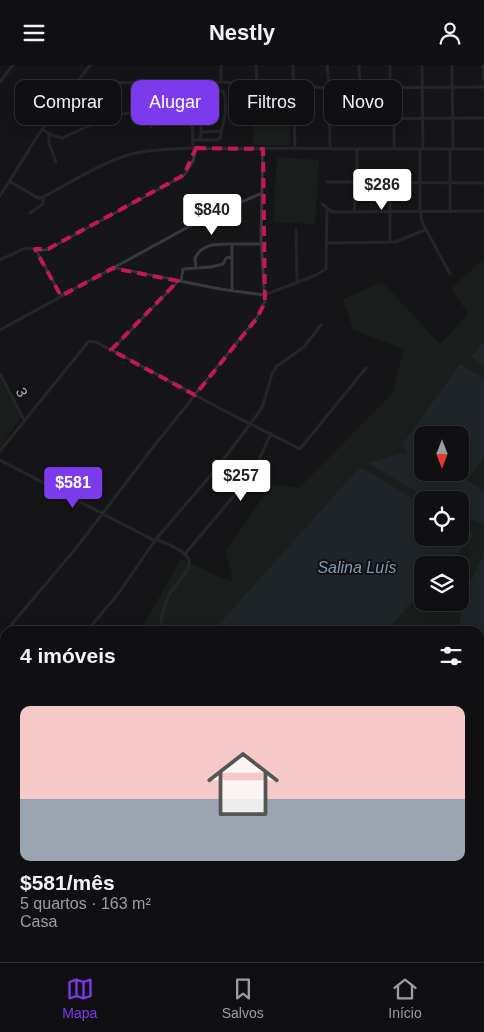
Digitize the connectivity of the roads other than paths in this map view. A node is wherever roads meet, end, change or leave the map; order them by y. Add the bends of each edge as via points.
1 (13, 65) edge
2 (90, 65) edge
3 (221, 65) edge
4 (256, 65) edge
5 (293, 65) edge
6 (327, 65) edge
7 (360, 65) edge
8 (390, 65) edge
9 (422, 65) edge
10 (452, 65) edge
11 (483, 65) edge
12 (79, 80) edge
13 (257, 80) edge
14 (294, 80) edge
15 (328, 80) edge
16 (361, 80) edge
17 (391, 80) edge
18 (484, 80) edge
19 (0, 81) edge
20 (221, 82) joint
21 (229, 83) edge
22 (423, 87) junction
23 (484, 87) edge
24 (402, 88) edge
25 (453, 88) junction
26 (131, 113) edge
27 (402, 118) edge
28 (423, 118) junction
29 (453, 118) junction
30 (484, 118) edge
31 (45, 125) edge
32 (193, 125) edge
33 (295, 125) edge
34 (330, 125) edge
35 (394, 125) edge
36 (42, 129) junction
37 (221, 131) junction
38 (201, 132) junction
39 (49, 134) junction
40 (193, 140) junction
41 (199, 140) junction
42 (194, 148) junction
43 (263, 149) junction
44 (295, 149) junction
45 (330, 149) junction
46 (358, 149) junction
47 (394, 149) junction
48 (422, 149) junction
49 (452, 149) junction
50 (484, 149) edge
51 (56, 162) dead end
52 (9, 181) junction
53 (327, 182) dead end
54 (390, 182) junction
55 (357, 183) junction
56 (420, 183) junction
57 (450, 183) junction
58 (484, 183) edge
59 (262, 193) junction
60 (0, 196) edge
61 (43, 197) junction
62 (322, 204) dead end
63 (326, 209) junction
64 (484, 211) edge
65 (354, 212) junction
66 (420, 212) junction
67 (450, 212) junction
68 (30, 213) dead end
69 (391, 213) junction
70 (296, 230) dead end
71 (425, 230) junction
72 (390, 241) junction
73 (327, 243) junction
74 (232, 244) junction
75 (261, 244) junction
76 (35, 249) junction
77 (232, 257) junction
78 (0, 260) edge
79 (113, 268) junction
80 (196, 268) junction
81 (450, 274) dead end
82 (180, 281) junction
83 (297, 282) junction
84 (232, 291) junction
85 (264, 295) junction
86 (61, 296) junction
87 (321, 325) dead end
88 (0, 330) edge
89 (110, 350) junction
90 (366, 368) dead end
91 (0, 374) edge
92 (195, 395) junction
93 (24, 420) junction
94 (250, 424) junction
95 (271, 433) junction
96 (0, 451) edge
97 (0, 460) edge
98 (102, 513) junction
99 (156, 540) junction
100 (184, 555) junction
101 (10, 626) edge
102 (91, 626) edge
103 (161, 626) edge

1 - 19 street
2 - 12 street
3 - 20 street
4 - 13 street
5 - 14 street
6 - 15 street
7 - 16 street
8 - 17 street
9 - 22 street
10 - 25 street
11 - 18 street
20 - 21 street
22 - 24 street
22 - 25 street
22 - 28 street
23 - 25 street
25 - 29 street
26 - 39 street via 104,119 62,138
27 - 28 street
28 - 29 street
28 - 48 street
29 - 30 street
29 - 49 street
31 - 36 street
32 - 40 street
33 - 44 street
34 - 45 street
35 - 47 street
36 - 39 street
36 - 52 street
37 - 38 street
37 - 38 street via 225,93 203,91
37 - 41 street via 218,140
38 - 41 street
39 - 51 street
40 - 41 street
40 - 42 street
42 - 43 street
42 - 61 street via 156,149 129,155 100,166
42 - 76 street via 193,161 184,175 48,249
43 - 44 street
43 - 59 street
44 - 45 street
45 - 46 street
46 - 47 street
46 - 55 street
47 - 48 street
48 - 49 street
48 - 56 street
49 - 50 street
49 - 57 street
52 - 60 street
52 - 61 street via 38,198
53 - 55 street
54 - 55 street
54 - 56 street
54 - 69 street
55 - 65 street
56 - 57 street
56 - 66 street
57 - 58 street
57 - 67 street
59 - 75 street
59 - 79 street via 199,221
61 - 68 street via 44,204
62 - 63 street
63 - 65 street
63 - 73 street
64 - 67 street
65 - 69 street
66 - 67 street
66 - 69 street
66 - 71 street
69 - 72 street
70 - 83 street
71 - 72 street via 399,241
71 - 81 street
72 - 73 street
73 - 83 street via 326,269
74 - 75 street
74 - 77 street
74 - 80 street via 203,248 195,258
75 - 85 street
76 - 78 street via 21,249
76 - 86 street
77 - 80 street via 226,258 223,265
77 - 84 street
79 - 82 street
79 - 86 street
80 - 82 street via 183,269
82 - 84 street
82 - 89 street
83 - 85 street
84 - 85 street
85 - 92 street via 263,308 257,318
86 - 88 street
87 - 94 street via 304,347 277,366 263,405
89 - 92 street
89 - 93 street via 89,341
90 - 95 street via 300,449
91 - 93 street, 3
92 - 94 street
92 - 98 street
93 - 96 street
94 - 95 street
94 - 99 street
95 - 100 street via 254,471
97 - 98 street
98 - 99 street
98 - 101 street via 59,570
99 - 100 street
99 - 102 street
100 - 103 street via 188,558 189,567 170,593

